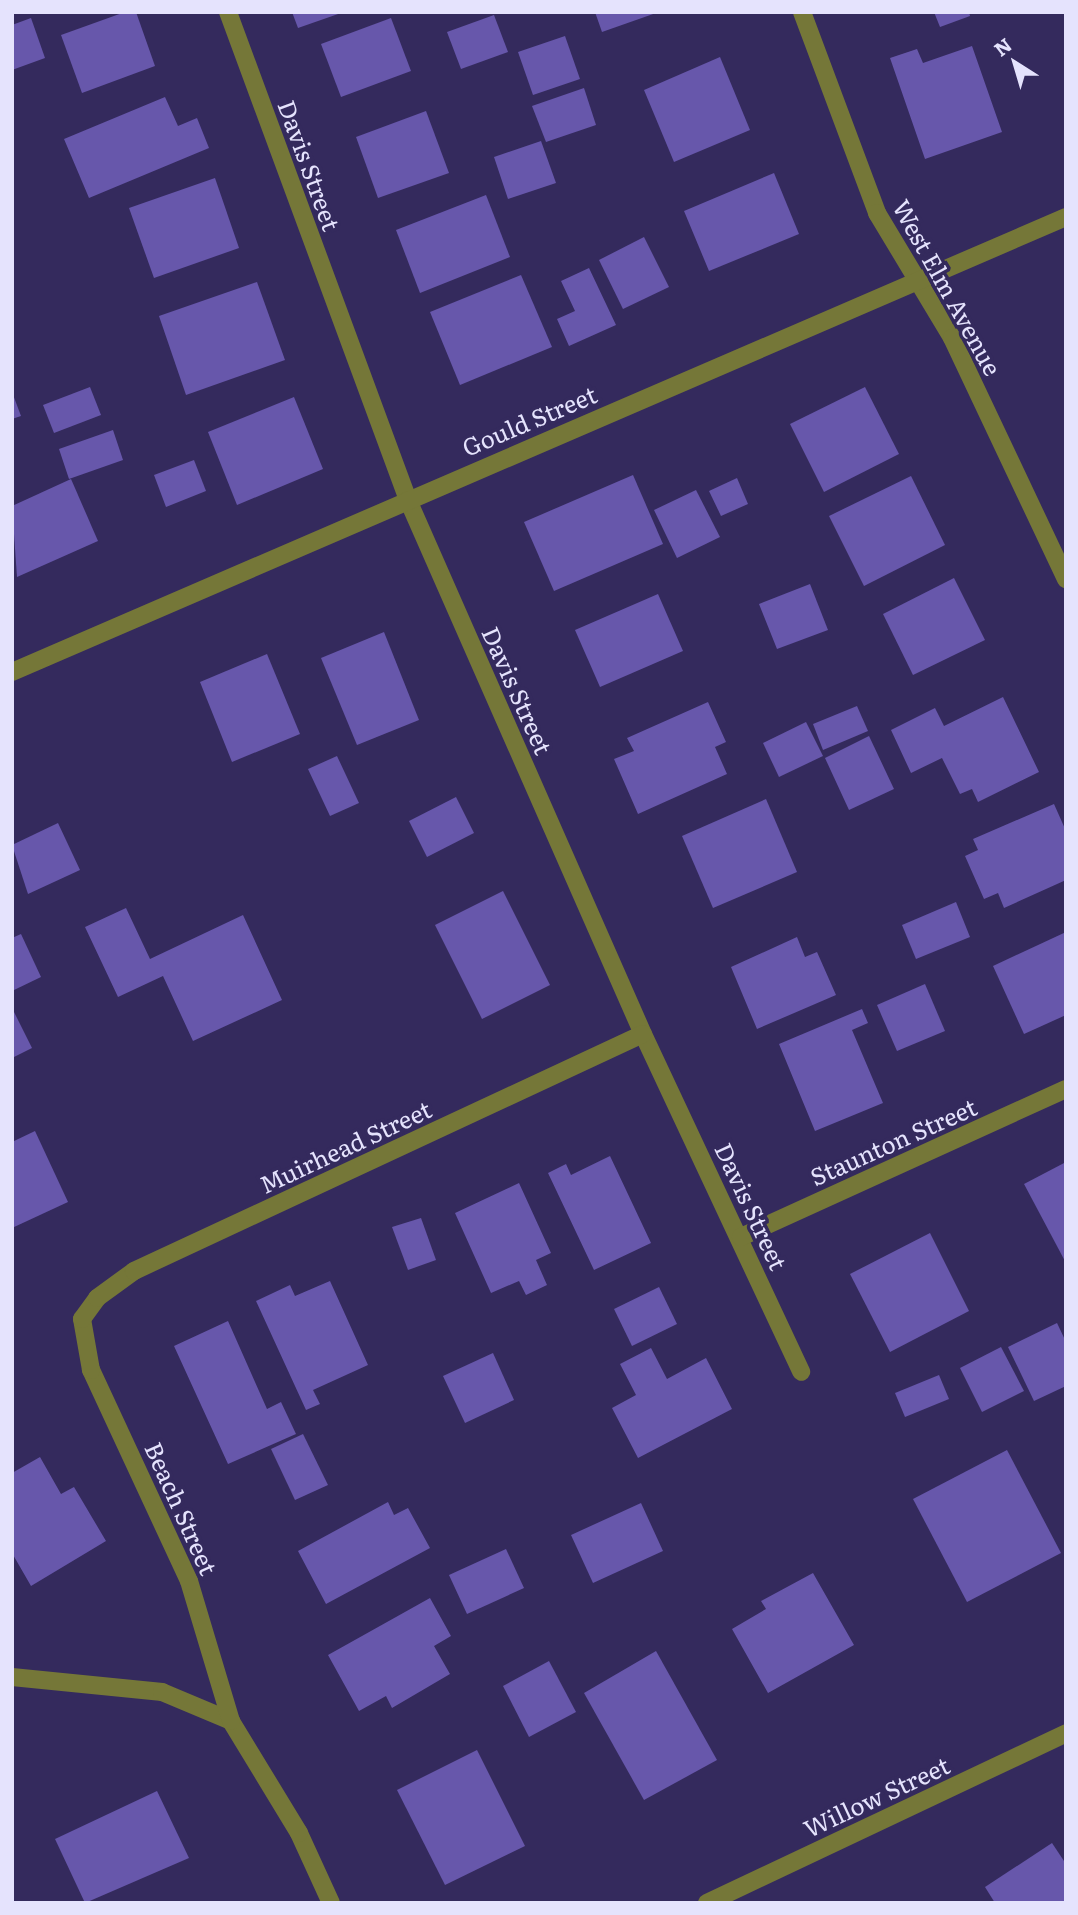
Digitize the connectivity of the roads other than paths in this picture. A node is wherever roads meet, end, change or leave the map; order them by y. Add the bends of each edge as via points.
1 (228, 12) edge
2 (802, 12) edge
3 (1066, 216) edge
4 (919, 277) junction
5 (408, 499) junction
6 (1066, 579) edge
7 (12, 672) edge
8 (643, 1034) junction
9 (1066, 1089) edge
10 (741, 1237) junction
11 (82, 1319) joint
12 (801, 1372) dead end
13 (12, 1677) edge
14 (231, 1721) junction
15 (1066, 1733) edge
16 (331, 1903) edge
17 (707, 1903) edge

1 - 5 street, Davis Street
2 - 4 street, West Elm Avenue via 877,213
3 - 4 street, Gould Street
4 - 5 street, Gould Street
4 - 6 street, West Elm Avenue
5 - 7 street, Gould Street
5 - 8 street, Davis Street
8 - 10 street, Davis Street
8 - 11 street, Muirhead Street via 134,1271 97,1298
9 - 10 street, Staunton Street
10 - 12 street, Davis Street
11 - 14 street, Beach Street via 91,1370 189,1581
13 - 14 street via 162,1692
14 - 16 street, Beach Street via 299,1833
15 - 17 street, Willow Street

